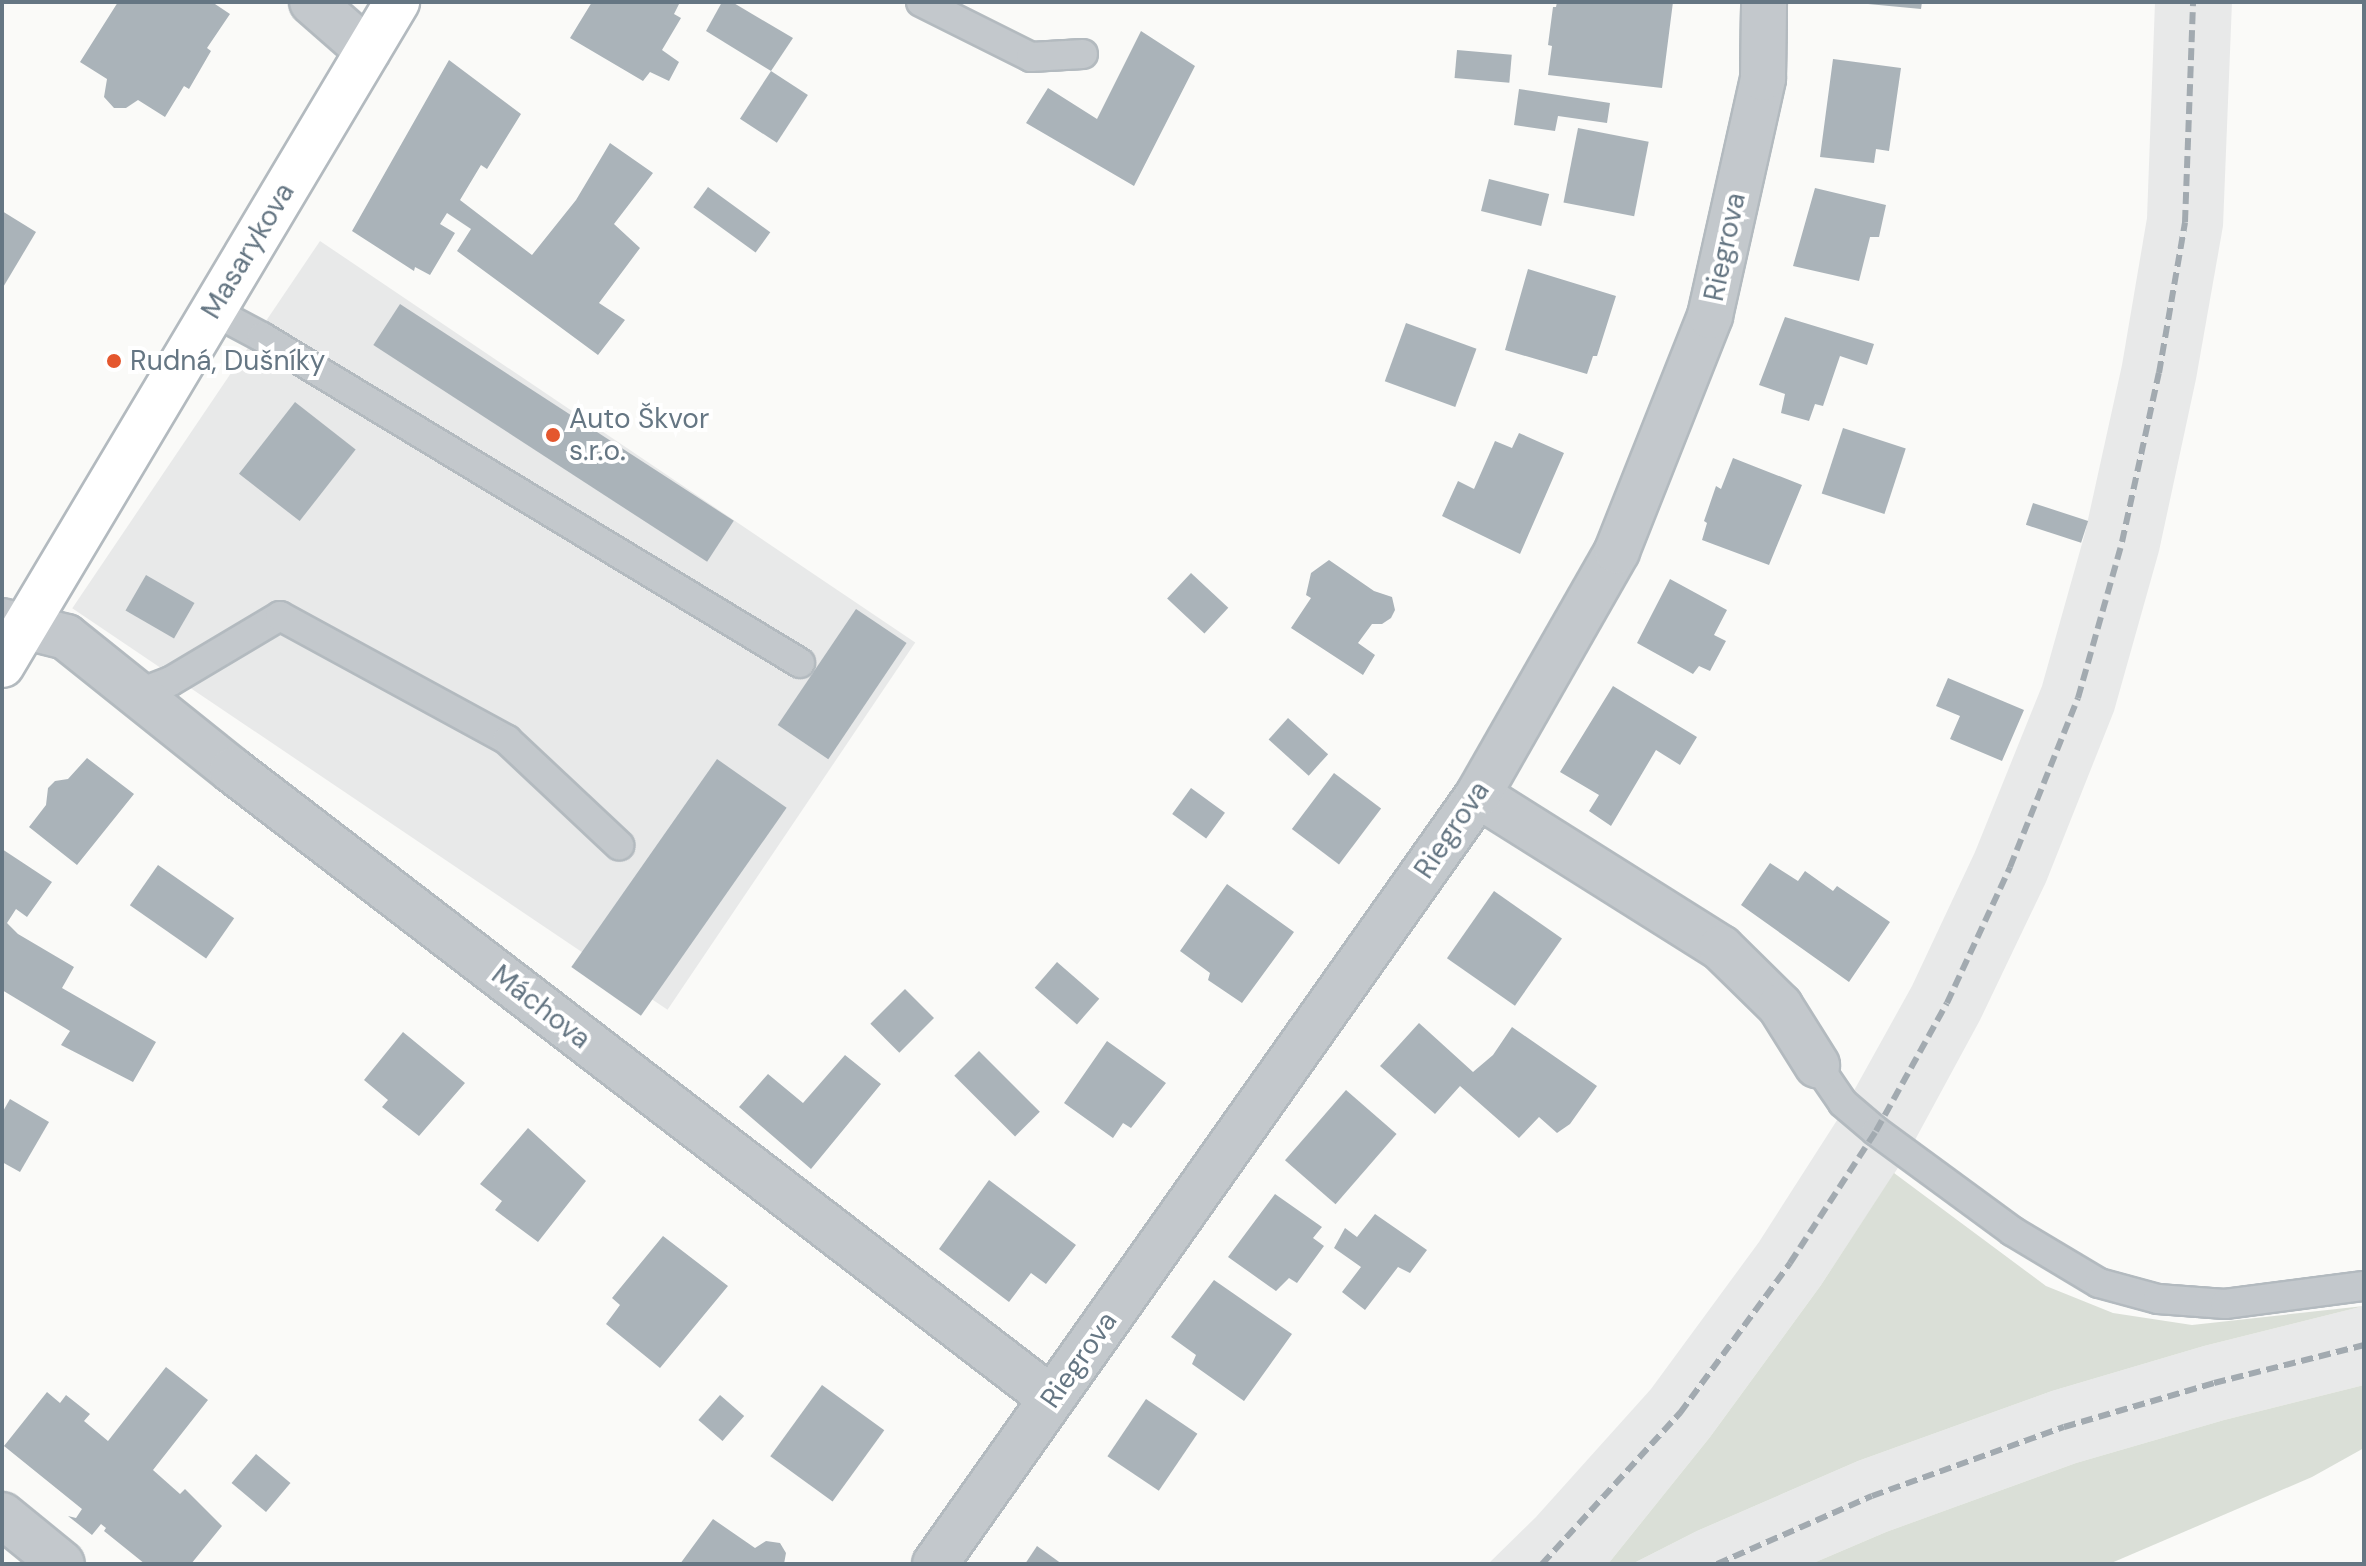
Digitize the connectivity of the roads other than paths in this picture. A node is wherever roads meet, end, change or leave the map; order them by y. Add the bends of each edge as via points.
1 (312, 2) edge
2 (397, 2) edge
3 (921, 2) edge
4 (1764, 2) edge
5 (368, 51) junction
6 (1083, 54) dead end
7 (213, 311) junction
8 (13, 624) edge
9 (800, 663) dead end
10 (2, 665) edge
11 (137, 694) junction
12 (1478, 795) junction
13 (619, 845) dead end
14 (1817, 1065) joint
15 (2364, 1286) edge
16 (1052, 1399) junction
17 (2, 1515) edge
18 (62, 1564) edge
19 (935, 1564) edge

1 - 5 street
2 - 5 main road, Masarykova
3 - 6 lane via 1031,57
4 - 12 street, Riegrova via 1763,78 1710,316 1617,551
5 - 7 main road, Masarykova
7 - 8 main road, Masarykova
7 - 9 lane
8 - 10 main road, Masarykova
8 - 11 street, Máchova via 66,637
11 - 13 lane via 171,681 280,616 507,740
11 - 16 street, Máchova
12 - 14 street via 1721,948 1780,1006
12 - 16 street, Riegrova
14 - 15 lane via 1843,1103 1876,1131 2012,1231 2099,1283 2158,1299 2225,1304
16 - 19 street, Riegrova
17 - 18 street

